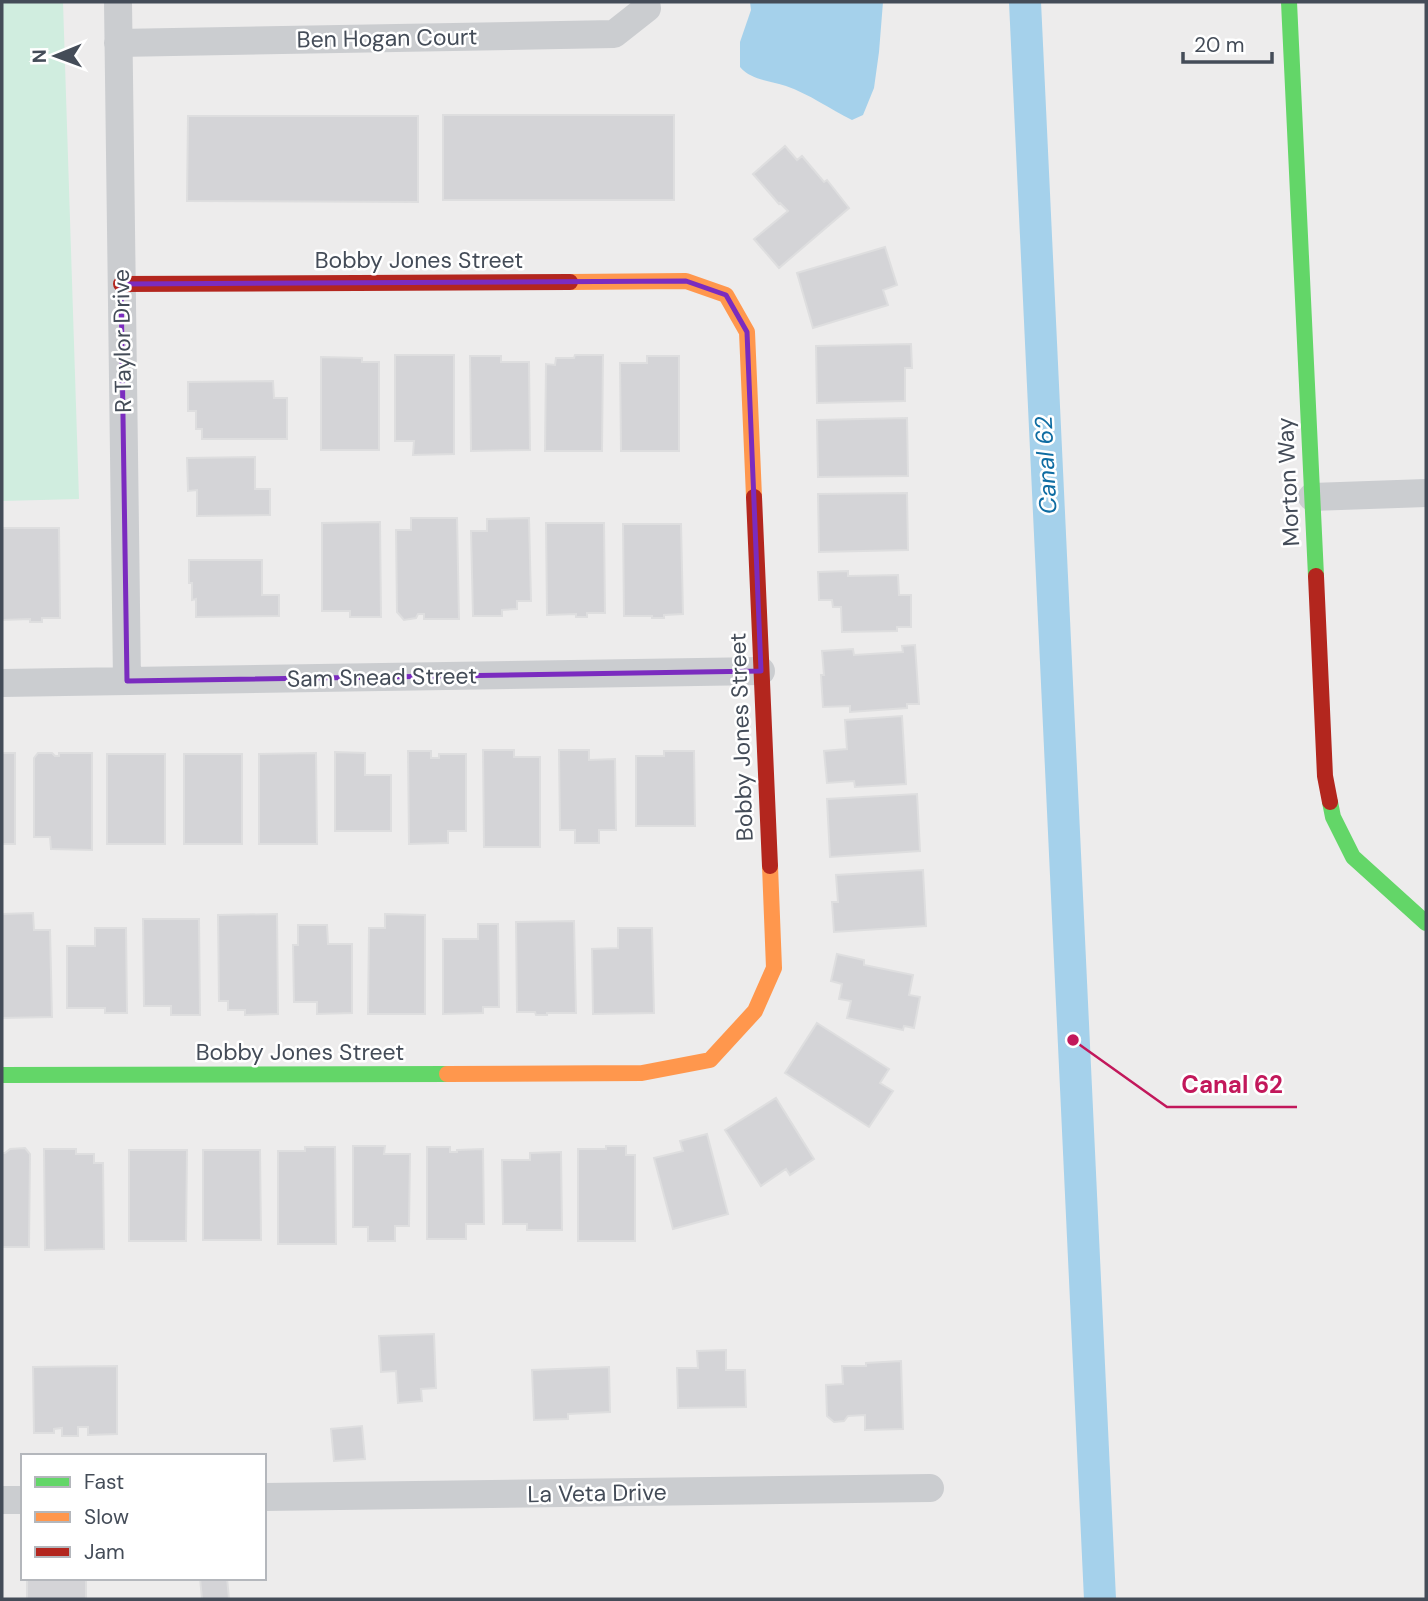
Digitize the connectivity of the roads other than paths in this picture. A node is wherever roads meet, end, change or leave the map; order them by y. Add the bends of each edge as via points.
1 (118, 2) edge
2 (1289, 2) edge
3 (647, 8) dead end
4 (118, 43) junction
5 (121, 284) junction
6 (1426, 493) edge
7 (1312, 496) junction
8 (761, 671) junction
9 (127, 681) junction
10 (2, 682) edge
11 (1426, 923) edge
12 (2, 1076) edge
13 (930, 1488) dead end
14 (266, 1497) edge
15 (2, 1500) edge
16 (21, 1500) edge

1 - 4 street, R Taylor Drive
2 - 7 street, Morton Way
3 - 4 street, Ben Hogan Court via 614,34
4 - 5 street, R Taylor Drive
5 - 8 street, Bobby Jones Street via 686,281 726,295 747,332
5 - 9 street, R Taylor Drive
6 - 7 street
7 - 11 street, Morton Way via 1325,776 1333,817 1353,857
8 - 9 street, Sam Snead Street
8 - 12 street, Bobby Jones Street via 774,968 755,1011 710,1060 642,1073
9 - 10 street, Sam Snead Street
13 - 14 street, La Veta Drive
15 - 16 street

